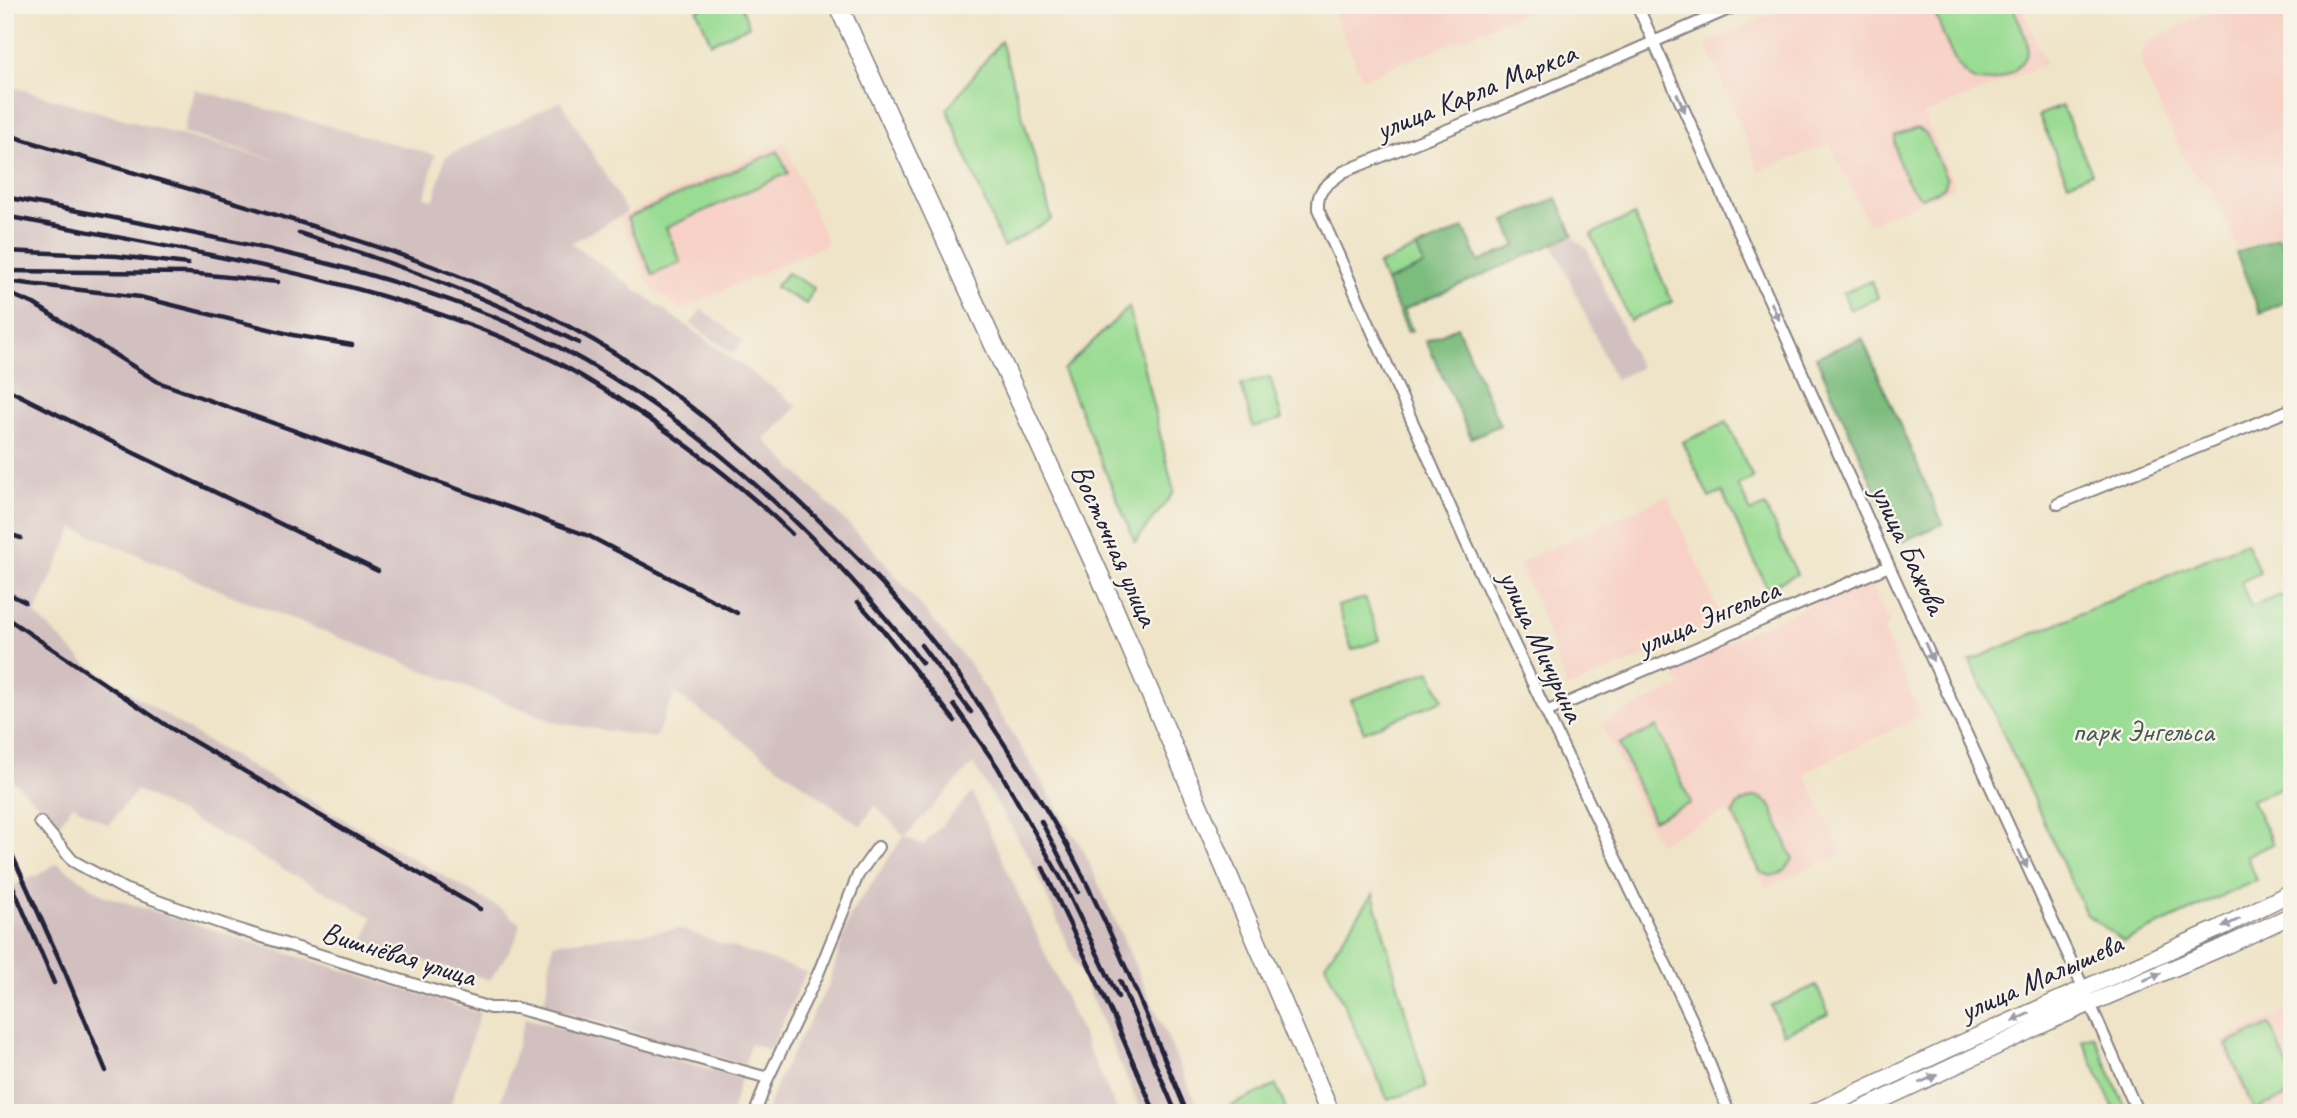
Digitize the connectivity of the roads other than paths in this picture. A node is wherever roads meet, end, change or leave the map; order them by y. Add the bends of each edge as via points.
1 (838, 5) edge
2 (1637, 5) edge
3 (1738, 5) edge
4 (1653, 41) junction
5 (1317, 198) joint
6 (2292, 409) edge
7 (2058, 504) dead end
8 (1889, 566) junction
9 (1546, 712) junction
10 (40, 822) dead end
11 (878, 847) dead end
12 (2292, 892) edge
13 (2292, 915) edge
14 (2087, 997) junction
15 (768, 1078) junction
16 (755, 1113) edge
17 (1330, 1113) edge
18 (1729, 1113) edge
19 (1813, 1113) edge
20 (1854, 1113) edge
21 (2138, 1113) edge

1 - 17 main road, Восточная улица via 1100,576
2 - 4 street, улица Бажова
3 - 4 street, улица Карла Маркса
4 - 5 street, улица Карла Маркса via 1343,172 1321,189
4 -> 8 street, улица Бажова
5 - 9 street, улица Мичурина via 1440,488
6 - 7 street
8 - 9 street, улица Энгельса
8 -> 14 street, улица Бажова
9 - 18 street, улица Мичурина via 1693,1022
10 - 15 street, Вишнёвая улица via 73,861 124,889 237,929 490,1008 528,1011
11 - 15 street via 858,874 818,974
12 -> 14 main road, улица Малышева
14 -> 13 main road, улица Малышева via 2228,945
14 -> 19 main road, улица Малышева via 1951,1048
20 -> 14 main road, улица Малышева
14 - 21 street, улица Бажова
15 - 16 street

